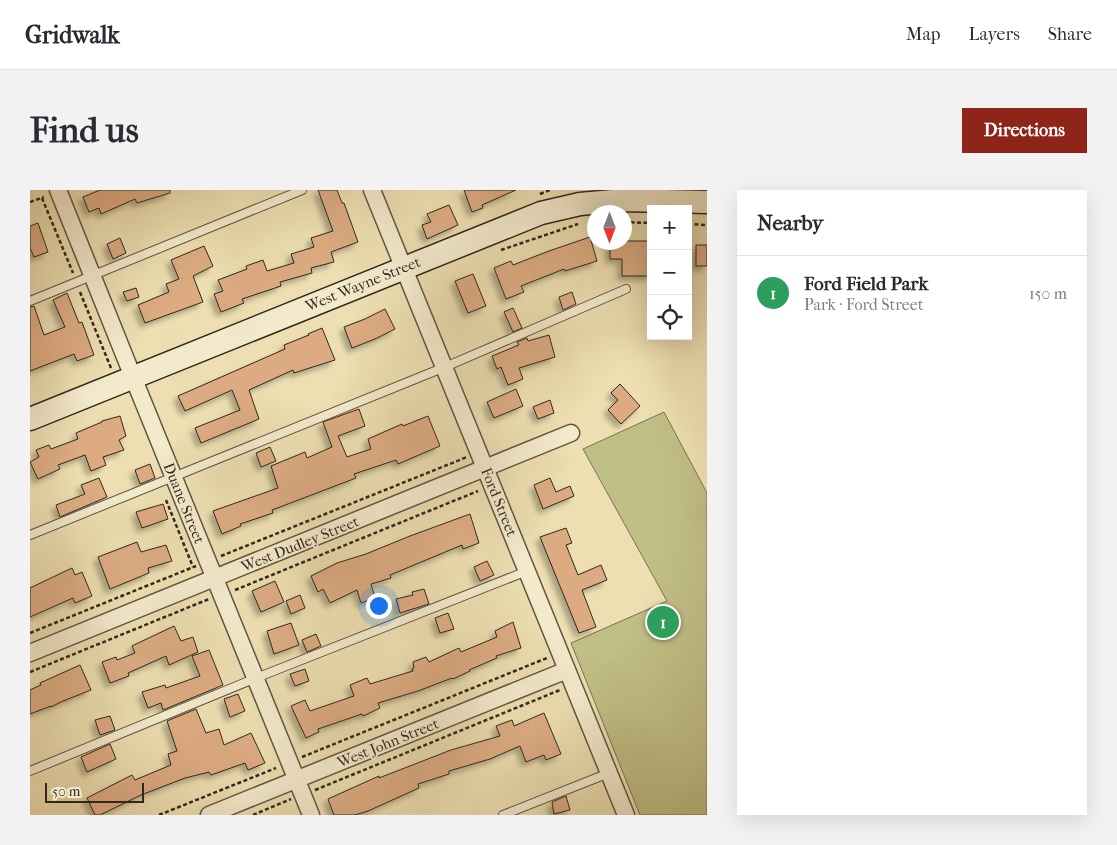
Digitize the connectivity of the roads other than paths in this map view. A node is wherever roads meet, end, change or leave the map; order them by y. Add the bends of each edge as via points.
1 (58, 190) edge
2 (302, 190) edge
3 (372, 190) edge
4 (707, 202) edge
5 (404, 268) junction
6 (92, 276) junction
7 (626, 289) dead end
8 (30, 301) edge
9 (445, 367) junction
10 (124, 381) junction
11 (30, 419) edge
12 (570, 433) dead end
13 (485, 469) junction
14 (166, 480) junction
15 (30, 535) edge
16 (527, 571) junction
17 (215, 590) junction
18 (30, 653) edge
19 (570, 677) junction
20 (256, 678) junction
21 (30, 771) edge
22 (609, 773) junction
23 (299, 788) junction
24 (210, 815) edge
25 (311, 815) edge
26 (503, 815) edge
27 (626, 815) edge

1 - 6 street, Duane Street
2 - 6 lane
3 - 5 street, Ford Street
4 - 5 street, West Wayne Street via 624,200 571,206 520,220
5 - 9 street, Ford Street
5 - 10 street, West Wayne Street
6 - 8 lane
6 - 10 street, Duane Street
7 - 9 lane
9 - 13 street, Ford Street
9 - 14 lane
10 - 11 street, West Wayne Street
10 - 14 street, Duane Street
12 - 13 street, West Dudley Street
13 - 16 street, Ford Street
13 - 17 street, West Dudley Street
14 - 15 lane
14 - 17 street, Duane Street via 200,564
16 - 19 street, Ford Street
16 - 20 lane
17 - 18 street, West Dudley Street
17 - 20 street, Duane Street
19 - 22 street, Ford Street
19 - 23 street, West John Street
20 - 21 lane
20 - 23 street, Duane Street
22 - 26 lane
22 - 27 street, Ford Street
23 - 24 street, West John Street
23 - 25 street, Duane Street

